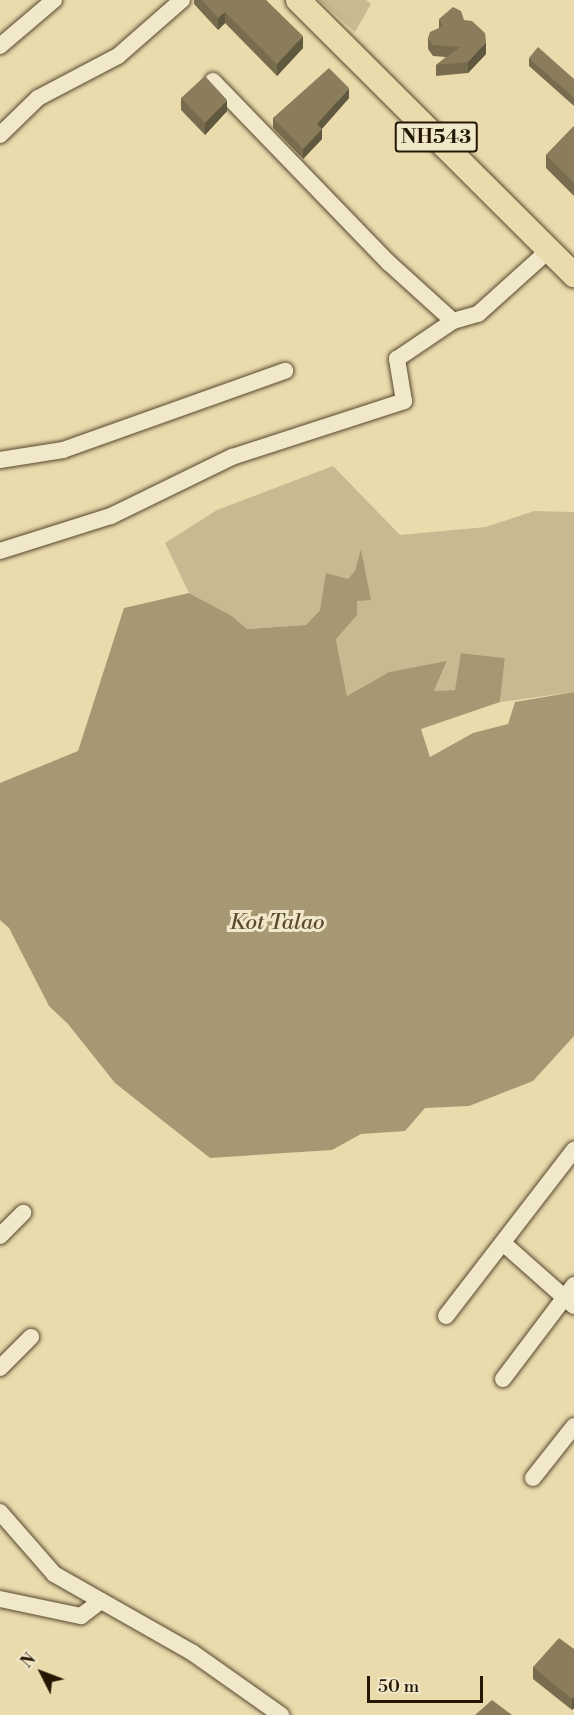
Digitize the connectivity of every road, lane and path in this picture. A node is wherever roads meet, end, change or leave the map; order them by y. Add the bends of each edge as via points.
1 (54, 0) edge
2 (182, 0) edge
3 (298, 0) edge
4 (0, 46) edge
5 (213, 81) edge
6 (4, 125) edge
7 (549, 250) junction
8 (574, 274) edge
9 (453, 321) junction
10 (285, 371) dead end
11 (0, 460) edge
12 (0, 551) edge
13 (574, 1150) edge
14 (23, 1213) dead end
15 (0, 1236) edge
16 (503, 1243) junction
17 (571, 1296) edge
18 (446, 1316) dead end
19 (31, 1337) dead end
20 (0, 1368) edge
21 (503, 1379) dead end
22 (574, 1426) edge
23 (533, 1478) dead end
24 (0, 1512) edge
25 (0, 1599) edge
26 (101, 1601) junction
27 (281, 1715) edge

1 - 4 street
2 - 6 street via 118,56 38,99
3 - 7 highway, NH543
5 - 9 street via 389,263
7 - 8 highway, NH543
7 - 9 street via 478,314
9 - 12 street via 397,359 404,401 232,457 111,516
10 - 11 street via 63,450
13 - 16 street
14 - 15 street
16 - 17 street
16 - 18 street
17 - 21 street
19 - 20 street
22 - 23 street
24 - 26 street via 54,1574
25 - 26 street via 81,1616
26 - 27 street via 193,1653

